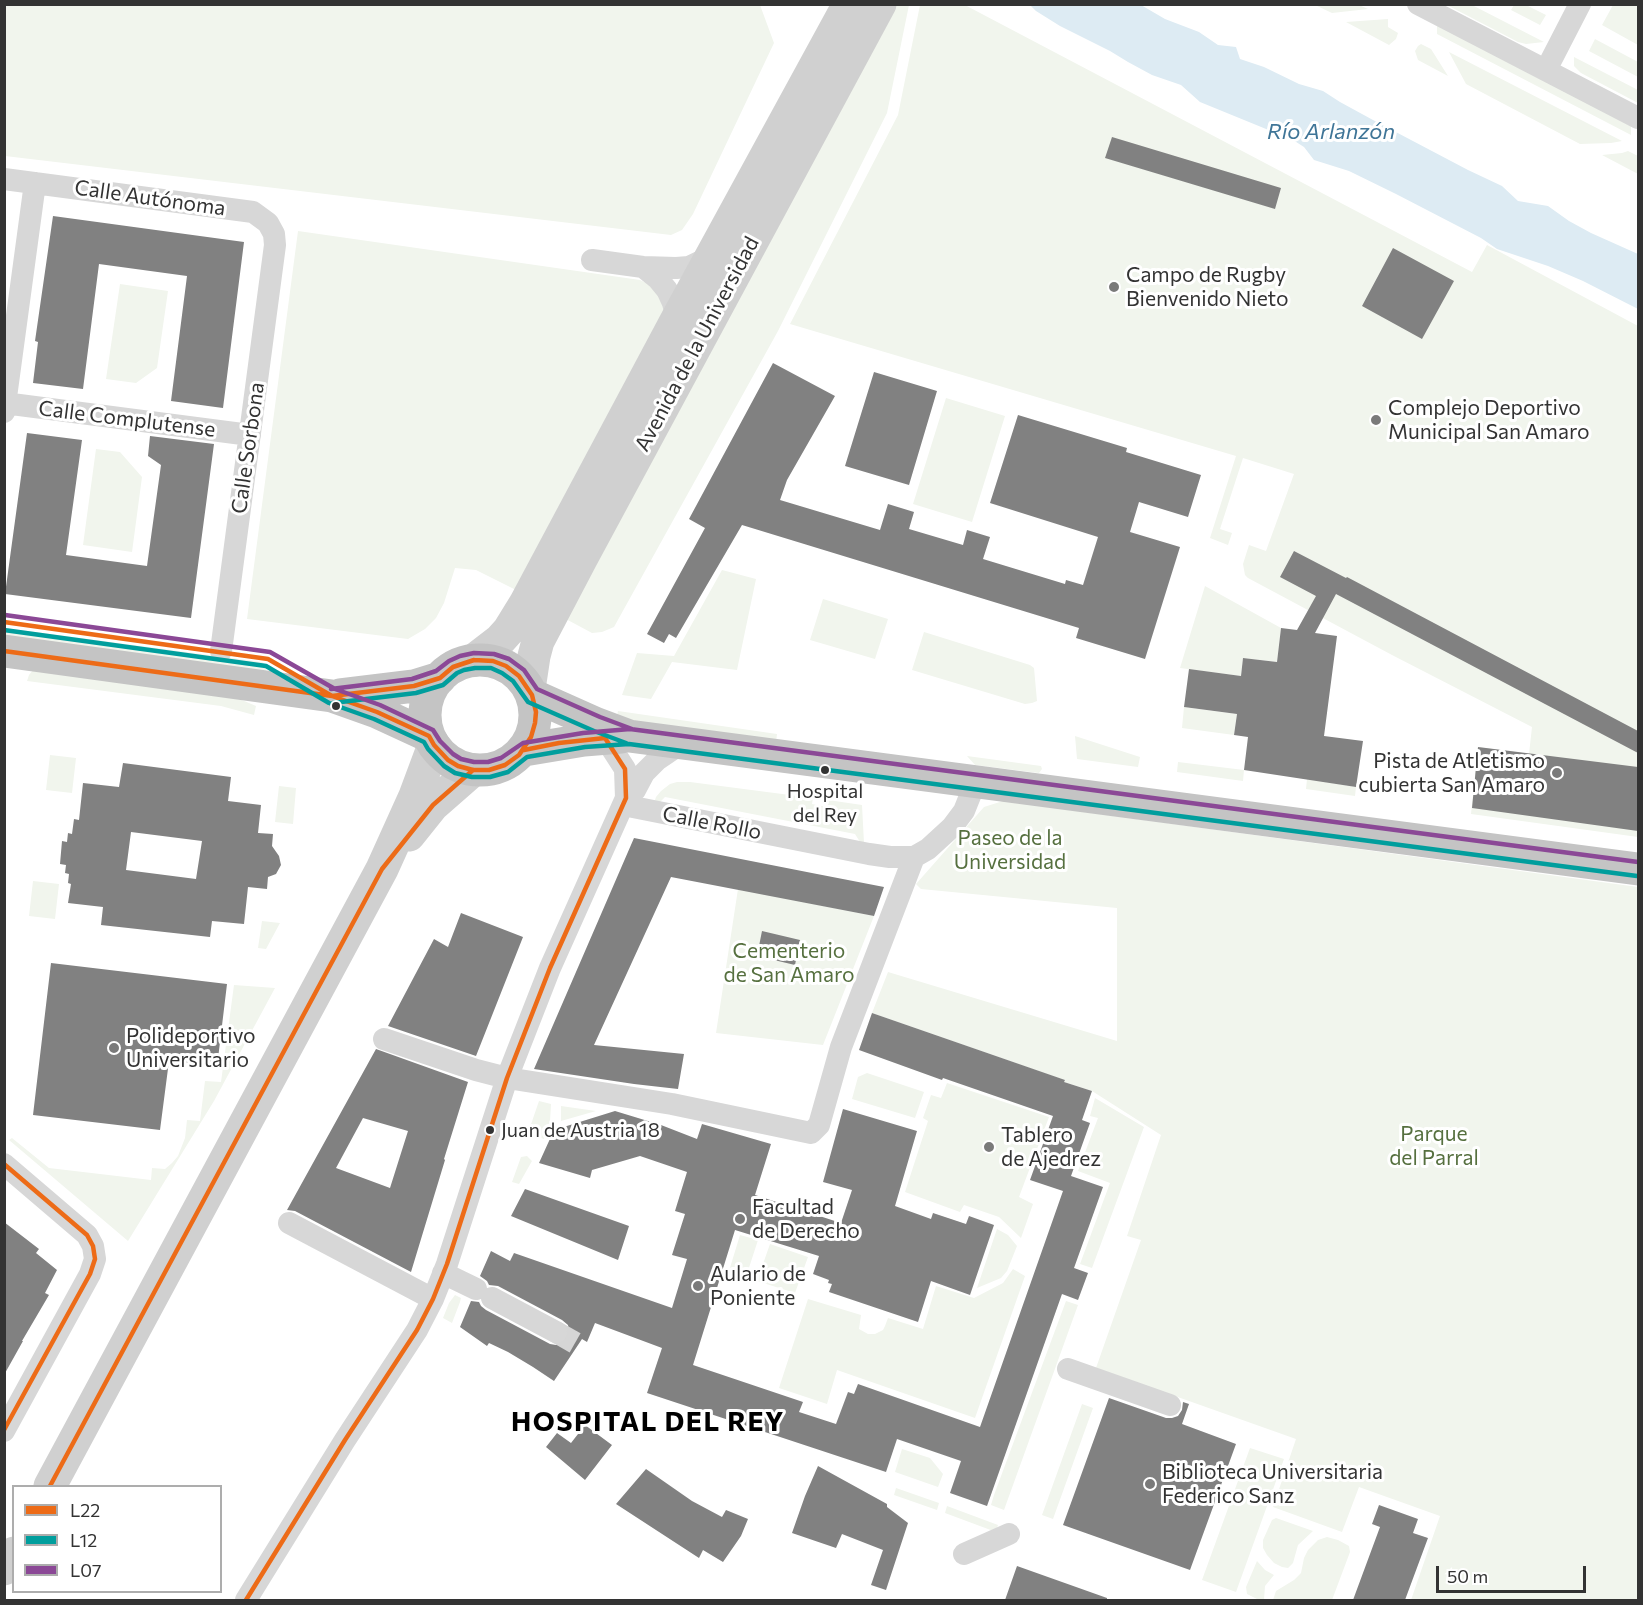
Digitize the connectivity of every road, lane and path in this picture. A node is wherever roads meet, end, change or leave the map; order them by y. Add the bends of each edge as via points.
1 (849, 4) edge
2 (880, 4) edge
3 (1418, 4) edge
4 (1580, 4) edge
5 (1546, 70) junction
6 (1638, 118) edge
7 (4, 179) edge
8 (35, 183) junction
9 (276, 245) joint
10 (712, 256) junction
11 (592, 260) dead end
12 (644, 267) junction
13 (677, 319) junction
14 (5, 406) edge
15 (250, 435) junction
16 (4, 651) edge
17 (221, 651) dead end
18 (474, 660) junction
19 (440, 678) junction
20 (531, 692) junction
21 (332, 696) junction
22 (617, 737) junction
23 (431, 741) junction
24 (682, 743) junction
25 (524, 750) junction
26 (473, 770) junction
27 (976, 781) junction
28 (625, 801) junction
29 (914, 857) junction
30 (382, 869) junction
31 (1638, 869) edge
32 (384, 1039) dead end
33 (507, 1078) junction
34 (4, 1164) edge
35 (289, 1223) dead end
36 (443, 1273) junction
37 (433, 1299) junction
38 (556, 1332) tunnel mouth
39 (1068, 1369) dead end
40 (1170, 1405) dead end
41 (4, 1431) edge
42 (51, 1485) edge
43 (1010, 1534) dead end
44 (964, 1554) dead end
45 (12, 1555) edge
46 (4, 1569) edge
47 (246, 1600) edge

1 - 10 main road, Avenida de la Universidad
2 - 20 main road, Avenida de la Universidad via 538,641
3 - 5 street
4 - 5 street
5 - 6 street
7 - 8 street, Calle Autónoma
8 - 9 street, Calle Autónoma via 253,212 268,223
8 - 14 street
9 - 15 street, Calle Sorbona
10 - 12 street via 689,267
10 - 13 main road, Avenida de la Universidad
11 - 12 street
12 - 13 street via 667,290
13 - 18 main road, Avenida de la Universidad via 518,616 500,640
14 - 15 street, Calle Complutense
15 - 17 street, Calle Sorbona
16 - 21 highway
18 - 19 highway via 453,667
18 - 20 highway via 506,666
19 - 21 highway via 414,686
19 - 23 highway via 425,709
20 - 22 highway
20 - 25 highway via 536,723
21 - 23 highway via 386,716
22 - 24 highway
22 - 25 highway
22 - 28 street via 625,769
23 - 26 highway via 448,760
23 - 30 main road via 415,796
24 - 27 highway
24 - 28 street via 644,773
25 - 26 highway via 505,765
26 - 30 main road via 433,805
27 - 29 street via 964,811 952,827
27 - 31 highway
28 - 29 street, Calle Rollo via 869,854
28 - 33 street via 550,968
29 - 33 street via 841,1047 819,1125 811,1133 672,1104
30 - 42 main road
32 - 33 street
33 - 36 street
34 - 41 street via 87,1235 95,1259
35 - 37 street
36 - 37 street
36 - 38 street
37 - 47 street
39 - 40 street
43 - 44 street
45 - 46 main road

